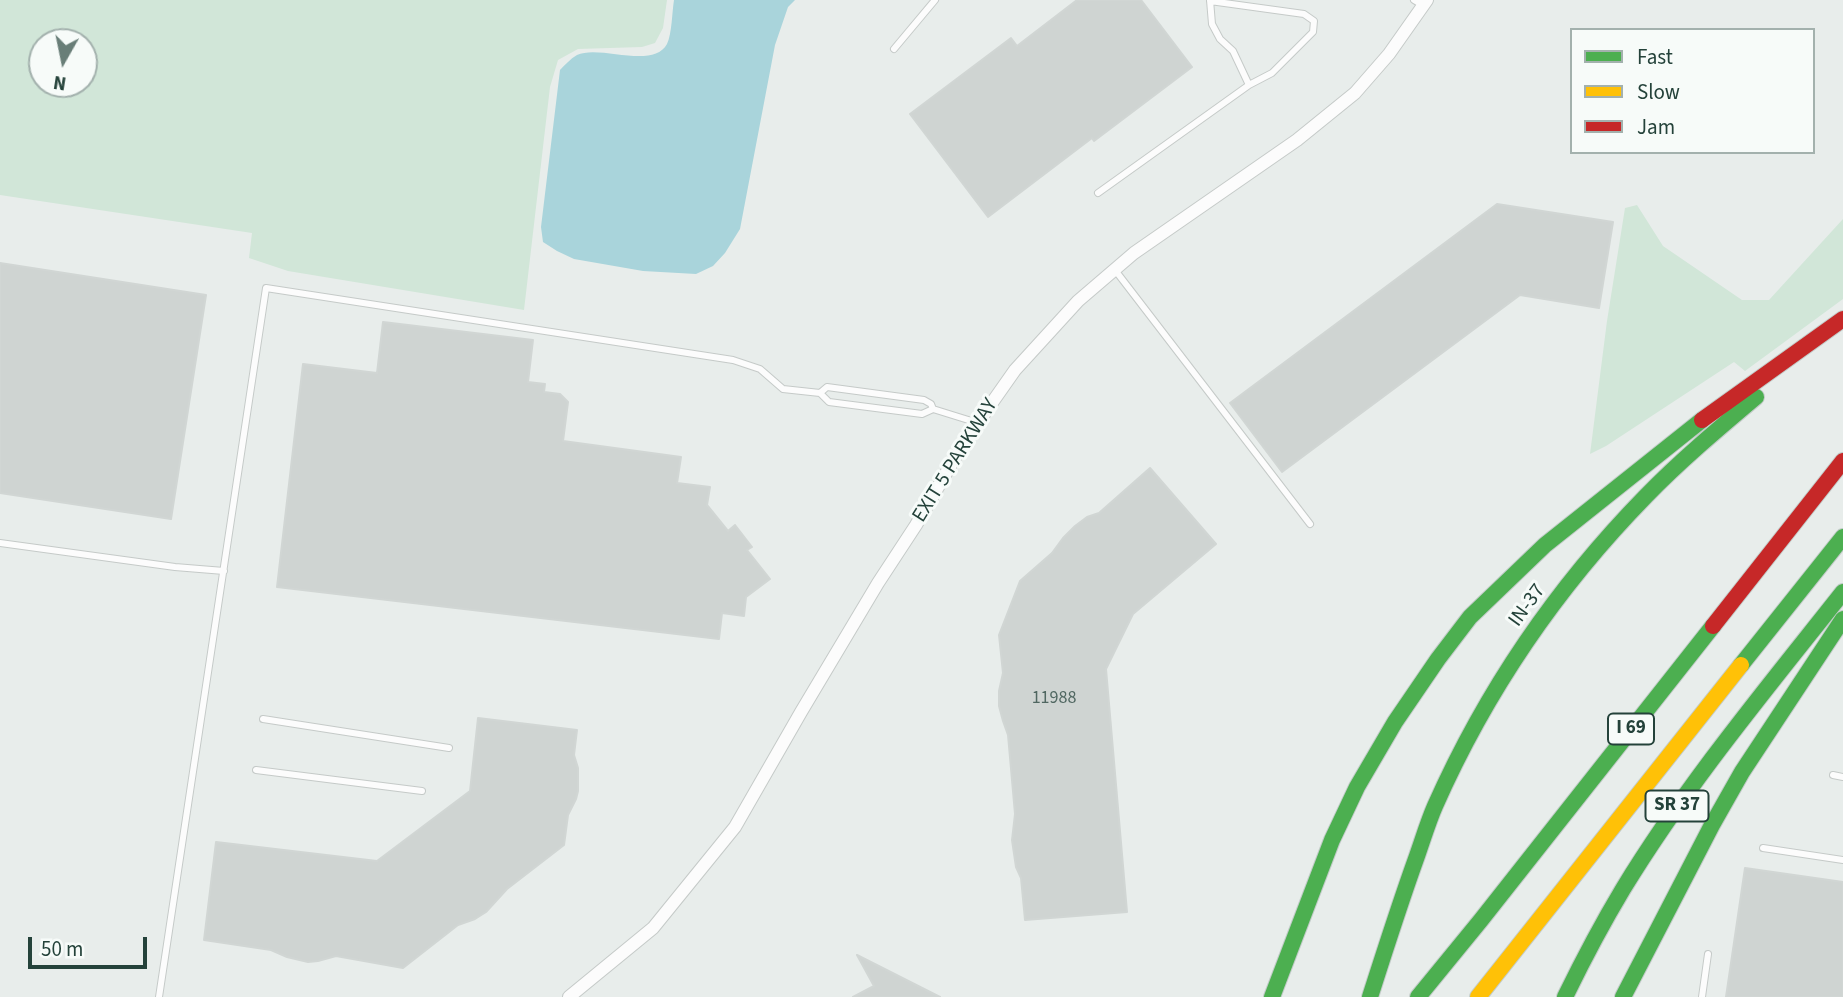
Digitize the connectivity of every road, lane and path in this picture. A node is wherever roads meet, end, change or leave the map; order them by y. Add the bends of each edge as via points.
1 (935, 0) edge
2 (1210, 1) edge
3 (1421, 2) edge
4 (894, 49) dead end
5 (1249, 85) junction
6 (1098, 193) dead end
7 (1115, 270) junction
8 (1843, 319) edge
9 (1843, 325) edge
10 (820, 393) junction
11 (933, 409) junction
12 (978, 423) junction
13 (1843, 461) edge
14 (1310, 524) dead end
15 (1843, 537) edge
16 (0, 543) edge
17 (224, 571) junction
18 (1843, 592) edge
19 (1843, 619) edge
20 (263, 719) dead end
21 (449, 748) dead end
22 (256, 770) dead end
23 (1833, 775) dead end
24 (1843, 777) edge
25 (422, 791) dead end
26 (1763, 848) dead end
27 (1843, 860) edge
28 (1708, 954) dead end
29 (159, 997) edge
30 (569, 997) edge
31 (1272, 997) edge
32 (1370, 997) edge
33 (1418, 997) edge
34 (1478, 997) edge
35 (1565, 997) edge
36 (1623, 997) edge
37 (1702, 997) edge

1 - 4 lane
2 - 5 lane via 1212,24 1233,51
2 - 5 lane via 1304,15 1314,21 1313,32 1272,73
3 - 7 street, EXIT 5 PARKWAY via 1389,54 1333,113
5 - 6 lane
7 - 12 street, EXIT 5 PARKWAY via 1077,301 1015,370
7 - 14 lane
8 - 31 highway via 1659,453 1545,545 1470,617 1395,722 1357,787
9 - 32 highway, IN-37 via 1646,495 1534,632 1472,730 1435,807
10 - 11 lane via 830,402 922,414
10 - 11 lane via 827,387 924,400
10 - 17 lane via 783,389 760,369 733,360 266,288
11 - 12 lane
12 - 30 street, EXIT 5 PARKWAY via 735,827 653,928
13 - 33 highway, I 69
15 - 34 highway, I 69
16 - 17 lane
17 - 29 lane
18 - 35 highway, SR 37 via 1657,835 1606,917
19 - 36 highway via 1742,772
20 - 21 lane
22 - 25 lane
23 - 24 lane
26 - 27 lane
28 - 37 lane

